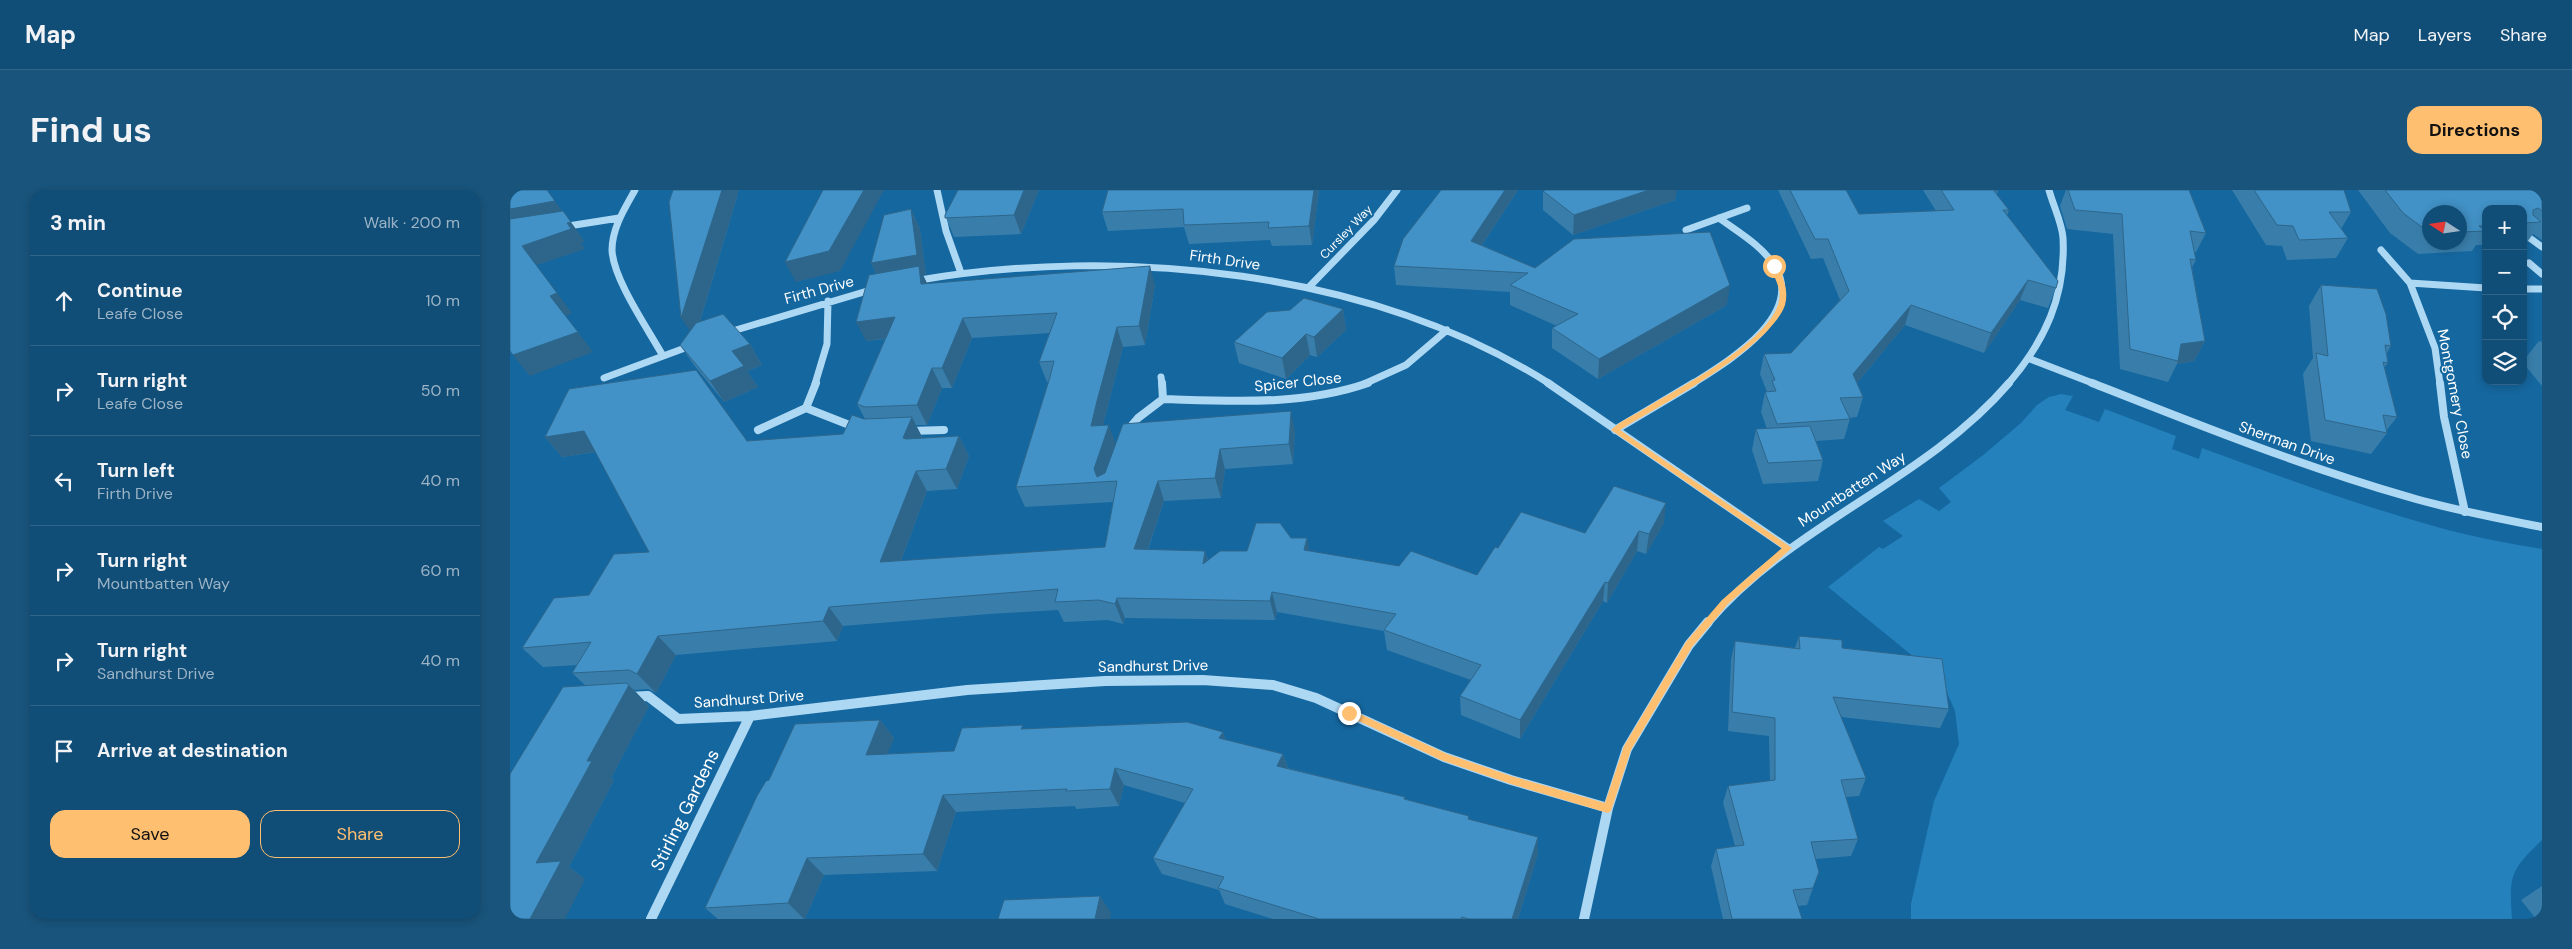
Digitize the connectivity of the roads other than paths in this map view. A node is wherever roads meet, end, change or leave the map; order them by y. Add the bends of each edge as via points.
1 (635, 190) edge
2 (937, 190) edge
3 (1397, 190) edge
4 (2048, 190) edge
5 (1747, 208) dead end
6 (619, 218) junction
7 (1719, 218) junction
8 (555, 228) edge
9 (1686, 230) dead end
10 (2527, 236) edge
11 (2542, 247) edge
12 (2381, 250) dead end
13 (2529, 263) dead end
14 (961, 273) junction
15 (2542, 274) edge
16 (909, 282) edge
17 (2410, 283) junction
18 (884, 287) edge
19 (1309, 287) junction
20 (2482, 288) edge
21 (2527, 289) edge
22 (2542, 289) edge
23 (828, 301) junction
24 (1447, 330) junction
25 (717, 336) edge
26 (699, 343) edge
27 (663, 356) junction
28 (2030, 359) junction
29 (1161, 377) dead end
30 (604, 378) dead end
31 (1163, 399) junction
32 (806, 408) junction
33 (758, 430) dead end
34 (944, 430) dead end
35 (1615, 430) junction
36 (867, 431) edge
37 (904, 432) edge
38 (1122, 439) edge
39 (2465, 512) junction
40 (2542, 527) edge
41 (1788, 548) junction
42 (620, 698) edge
43 (750, 716) junction
44 (1608, 808) junction
45 (651, 919) edge
46 (1584, 919) edge

1 - 6 street
2 - 14 street via 946,231
3 - 19 street, Cursley Way via 1374,220
4 - 28 street, Mountbatten Way via 2063,236 2062,284 2050,322
5 - 7 street
6 - 8 street
6 - 27 street via 612,248 614,268
7 - 9 street
7 - 35 street via 1770,261 1783,285 1782,304 1758,337 1736,355
10 - 11 street
12 - 17 street, Montgomery Close
13 - 15 street
14 - 16 street, Firth Drive
14 - 19 street, Firth Drive via 1145,266 1240,275
17 - 20 street
17 - 39 street, Montgomery Close via 2435,348 2444,416
18 - 23 street, Firth Drive
19 - 24 street, Firth Drive via 1376,304
21 - 22 street
23 - 25 street, Firth Drive
23 - 32 street via 830,330 827,348
24 - 31 street, Spicer Close via 1407,364 1346,392 1319,397 1247,401
24 - 35 street, Firth Drive via 1524,369
26 - 27 street
27 - 30 street
28 - 39 street, Sherman Drive via 2320,470
28 - 41 street, Mountbatten Way via 1984,411 1897,478
29 - 31 street
31 - 38 street via 1138,418
32 - 33 street
32 - 36 street
34 - 37 street
35 - 41 street, Firth Drive
39 - 40 street, Sherman Drive
41 - 44 street, Mountbatten Way via 1725,602 1689,645 1627,749
42 - 43 street, Sandhurst Drive via 648,696 678,719
43 - 44 street, Sandhurst Drive via 1025,685 1203,680 1273,685 1316,698 1444,757
43 - 45 street, Stirling Gardens
44 - 46 street, Mountbatten Way

